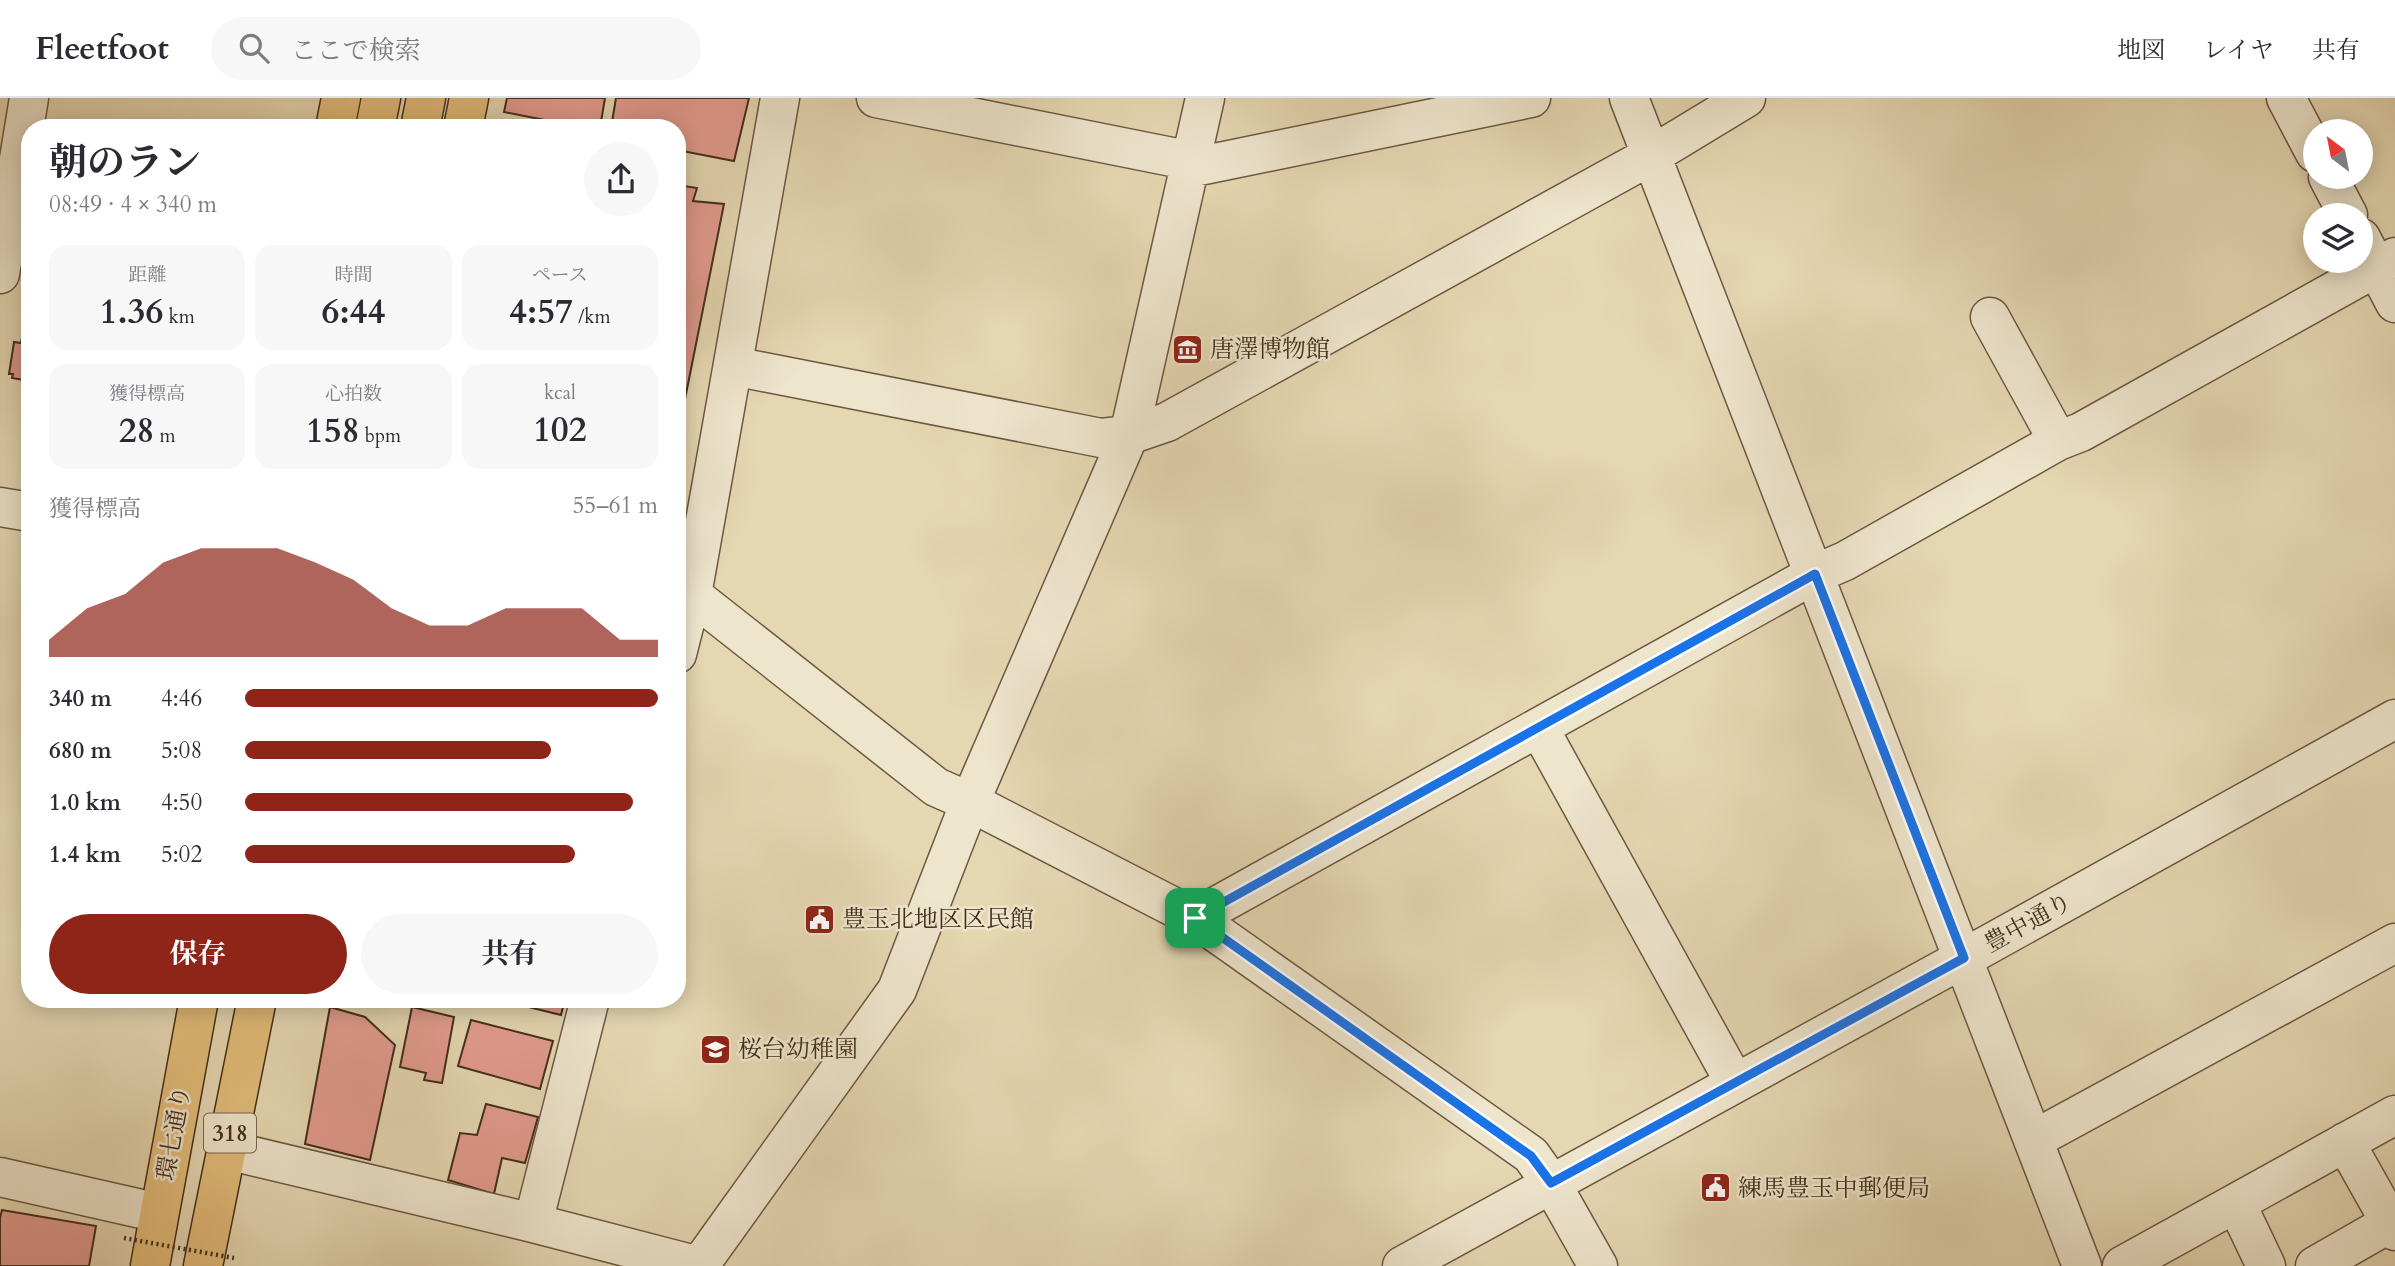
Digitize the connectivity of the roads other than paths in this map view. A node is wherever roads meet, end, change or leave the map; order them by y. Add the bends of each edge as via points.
1 (29, 98) edge
2 (341, 98) edge
3 (380, 98) edge
4 (426, 98) edge
5 (469, 98) edge
6 (780, 98) edge
7 (876, 98) edge
8 (1205, 98) edge
9 (1531, 98) edge
10 (1629, 98) edge
11 (1745, 98) edge
12 (2286, 98) edge
13 (26, 119) edge
14 (337, 119) edge
15 (376, 119) edge
16 (422, 119) edge
17 (465, 119) edge
18 (2303, 130) edge
19 (21, 147) edge
20 (1652, 155) junction
21 (1191, 165) junction
22 (2377, 254) edge
23 (0, 274) edge
24 (2395, 303) edge
25 (1990, 317) dead end
26 (733, 366) junction
27 (1129, 435) junction
28 (2058, 441) junction
29 (0, 507) edge
30 (21, 511) edge
31 (1815, 574) junction
32 (686, 584) edge
33 (686, 590) edge
34 (2395, 719) edge
35 (1539, 728) junction
36 (970, 802) junction
37 (1195, 918) junction
38 (2395, 943) edge
39 (1964, 958) junction
40 (196, 1008) edge
41 (255, 1008) edge
42 (588, 1008) edge
43 (1735, 1083) junction
44 (2395, 1115) edge
45 (2033, 1140) junction
46 (2345, 1142) junction
47 (227, 1150) junction
48 (0, 1177) edge
49 (1551, 1183) junction
50 (2236, 1203) junction
51 (159, 1213) junction
52 (533, 1223) junction
53 (2393, 1227) edge
54 (219, 1262) edge
55 (150, 1266) edge
56 (699, 1266) edge
57 (1402, 1266) edge
58 (1598, 1266) edge
59 (2082, 1266) edge
60 (2122, 1266) edge
61 (2266, 1266) edge
62 (2315, 1266) edge

1 - 13 street
2 - 14 main road
3 - 15 main road
4 - 16 main road
5 - 17 main road
6 - 26 street
7 - 21 street
8 - 21 street
9 - 21 street
10 - 20 street
11 - 20 street
12 - 18 street
19 - 23 street
20 - 27 street via 1167,422
20 - 31 street
21 - 27 street
22 - 24 street
22 - 28 street via 2081,432
25 - 28 street
26 - 27 street via 1101,438
26 - 32 street
27 - 36 street
28 - 31 street
29 - 30 street
31 - 35 street
31 - 39 street
33 - 36 street via 936,787
34 - 39 street, 豊中通り
35 - 37 street
35 - 43 street
36 - 37 street
36 - 56 street via 897,990
37 - 49 street via 1531,1156
38 - 45 street
39 - 43 street, 豊中通り
39 - 45 street
40 - 51 main road, 環七通り / 318
41 - 47 main road, 318
42 - 52 street
43 - 49 street, 豊中通り
44 - 46 street
45 - 59 street
46 - 50 street
46 - 53 street
47 - 52 street
47 - 54 main road, 318
48 - 51 street
49 - 57 street, 豊中通り
49 - 58 street
50 - 60 street
50 - 61 street
51 - 55 main road, 環七通り / 318
52 - 56 street
53 - 62 street

